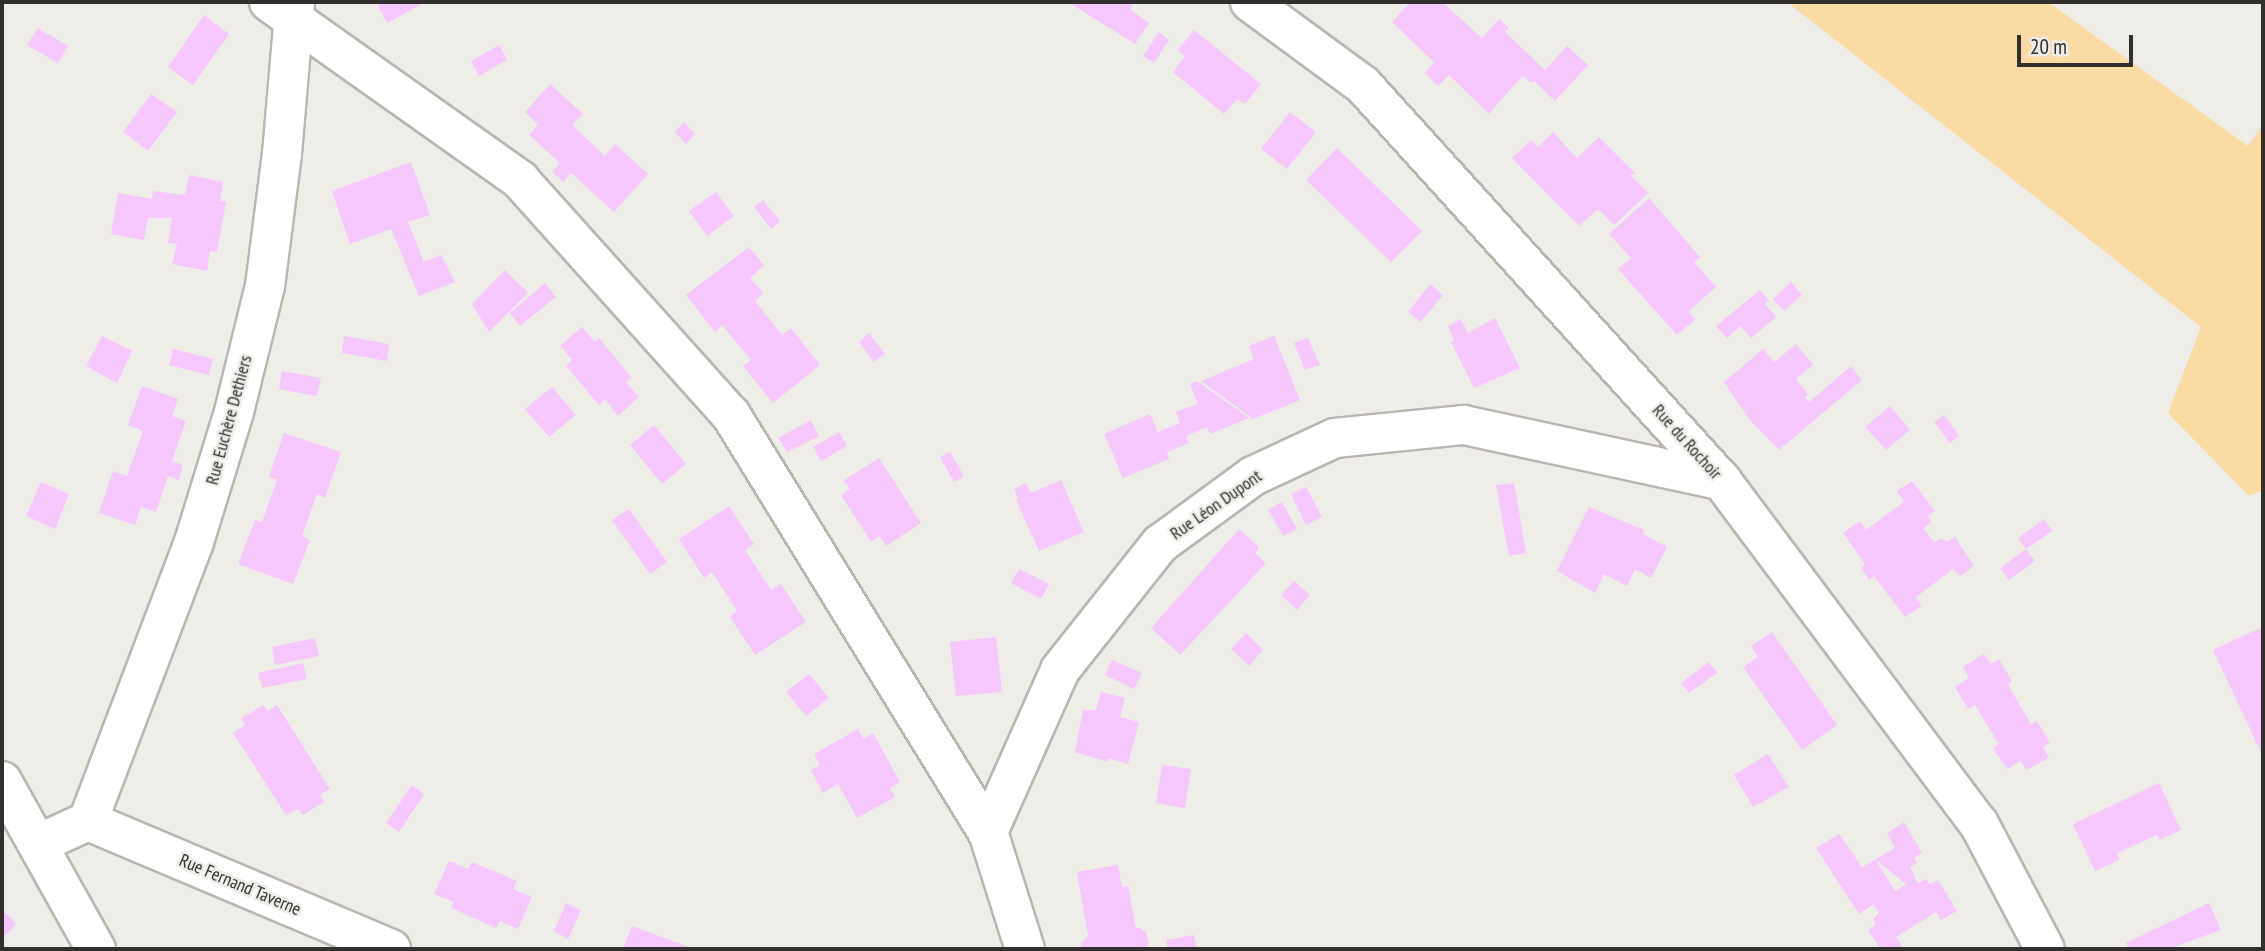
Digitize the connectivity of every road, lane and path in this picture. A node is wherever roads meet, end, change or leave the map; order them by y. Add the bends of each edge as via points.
1 (1250, 2) edge
2 (286, 8) edge
3 (1722, 481) junction
4 (2, 780) edge
5 (88, 821) junction
6 (988, 832) junction
7 (38, 844) junction
8 (96, 949) edge
9 (391, 949) edge
10 (1025, 949) edge
11 (2045, 949) edge

1 - 3 street, Rue du Rochoir via 1363,85
2 - 5 street, Rue Euchère Dethiers via 282,154 265,286 234,412 194,542
2 - 6 street via 520,180 731,415
3 - 6 street, Rue Léon Dupont via 1464,425 1335,438 1253,476 1160,544 1060,670
3 - 11 street, Rue du Rochoir via 1979,824
4 - 7 street
5 - 7 street
5 - 9 street, Rue Fernand Taverne
6 - 10 street
7 - 8 street

